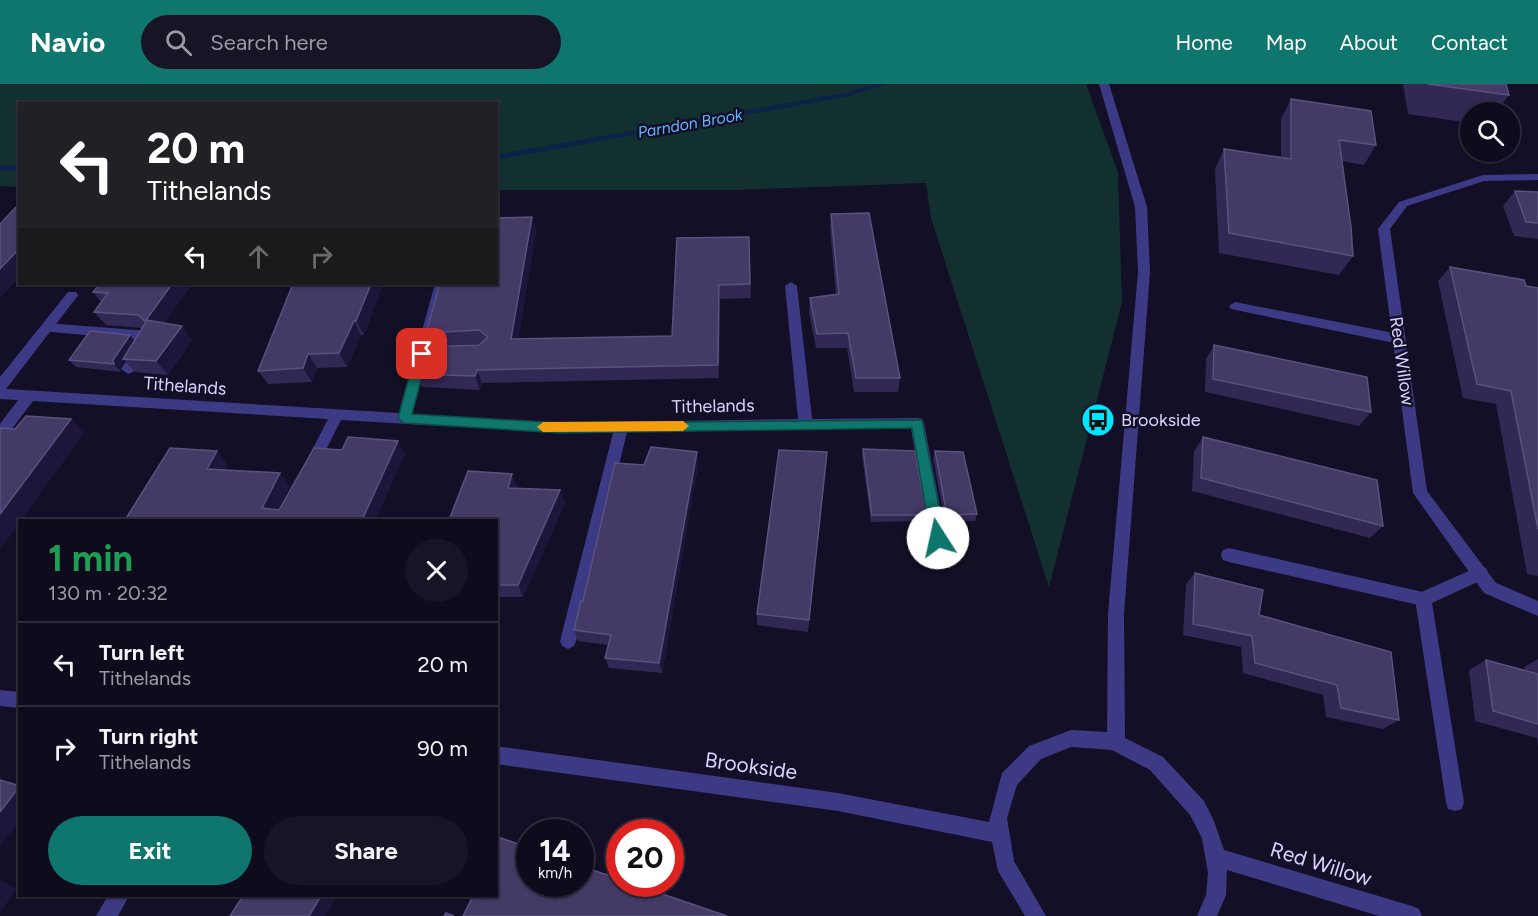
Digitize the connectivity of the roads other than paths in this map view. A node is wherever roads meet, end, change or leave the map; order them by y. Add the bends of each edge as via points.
1 (1104, 84) edge
2 (1538, 177) edge
3 (441, 285) edge
4 (791, 286) dead end
5 (72, 295) dead end
6 (1235, 306) dead end
7 (46, 328) junction
8 (1399, 339) junction
9 (128, 369) edge
10 (0, 387) edge
11 (0, 394) edge
12 (30, 395) junction
13 (337, 415) junction
14 (404, 418) junction
15 (806, 425) junction
16 (621, 427) junction
17 (0, 434) edge
18 (305, 478) edge
19 (938, 538) dead end
20 (1229, 555) dead end
21 (1479, 573) junction
22 (1423, 599) junction
23 (1538, 609) edge
24 (568, 641) dead end
25 (0, 698) edge
26 (18, 699) edge
27 (1116, 741) junction
28 (498, 756) edge
29 (1455, 802) dead end
30 (998, 832) junction
31 (1216, 857) junction
32 (118, 897) edge
33 (106, 916) edge
34 (1036, 916) edge
35 (1207, 916) edge
36 (1412, 916) edge

1 - 27 street via 1141,207 1144,272 1116,614
2 - 8 street, Red Willow via 1483,178 1403,204 1384,230
3 - 14 street via 427,354
4 - 15 street
5 - 7 street
6 - 8 street
7 - 9 street via 150,336
7 - 10 street
8 - 21 street, Red Willow via 1420,494
11 - 12 street, Tithelands
12 - 13 street, Tithelands
12 - 17 street
13 - 14 street, Tithelands
13 - 18 street
14 - 16 street, Tithelands via 560,428
15 - 16 street, Tithelands
15 - 19 street, Tithelands via 917,423
16 - 24 street
20 - 22 street
21 - 22 street
21 - 23 street, Red Willow via 1490,588
22 - 29 street
25 - 26 street
27 - 30 street via 1084,737 1056,741 1030,753 1011,774 1000,801
27 - 31 street via 1150,758 1181,784 1204,819
28 - 30 street, Brookside via 838,802
30 - 34 street via 1004,865 1019,896
31 - 35 street via 1216,894
31 - 36 street, Red Willow
32 - 33 street

